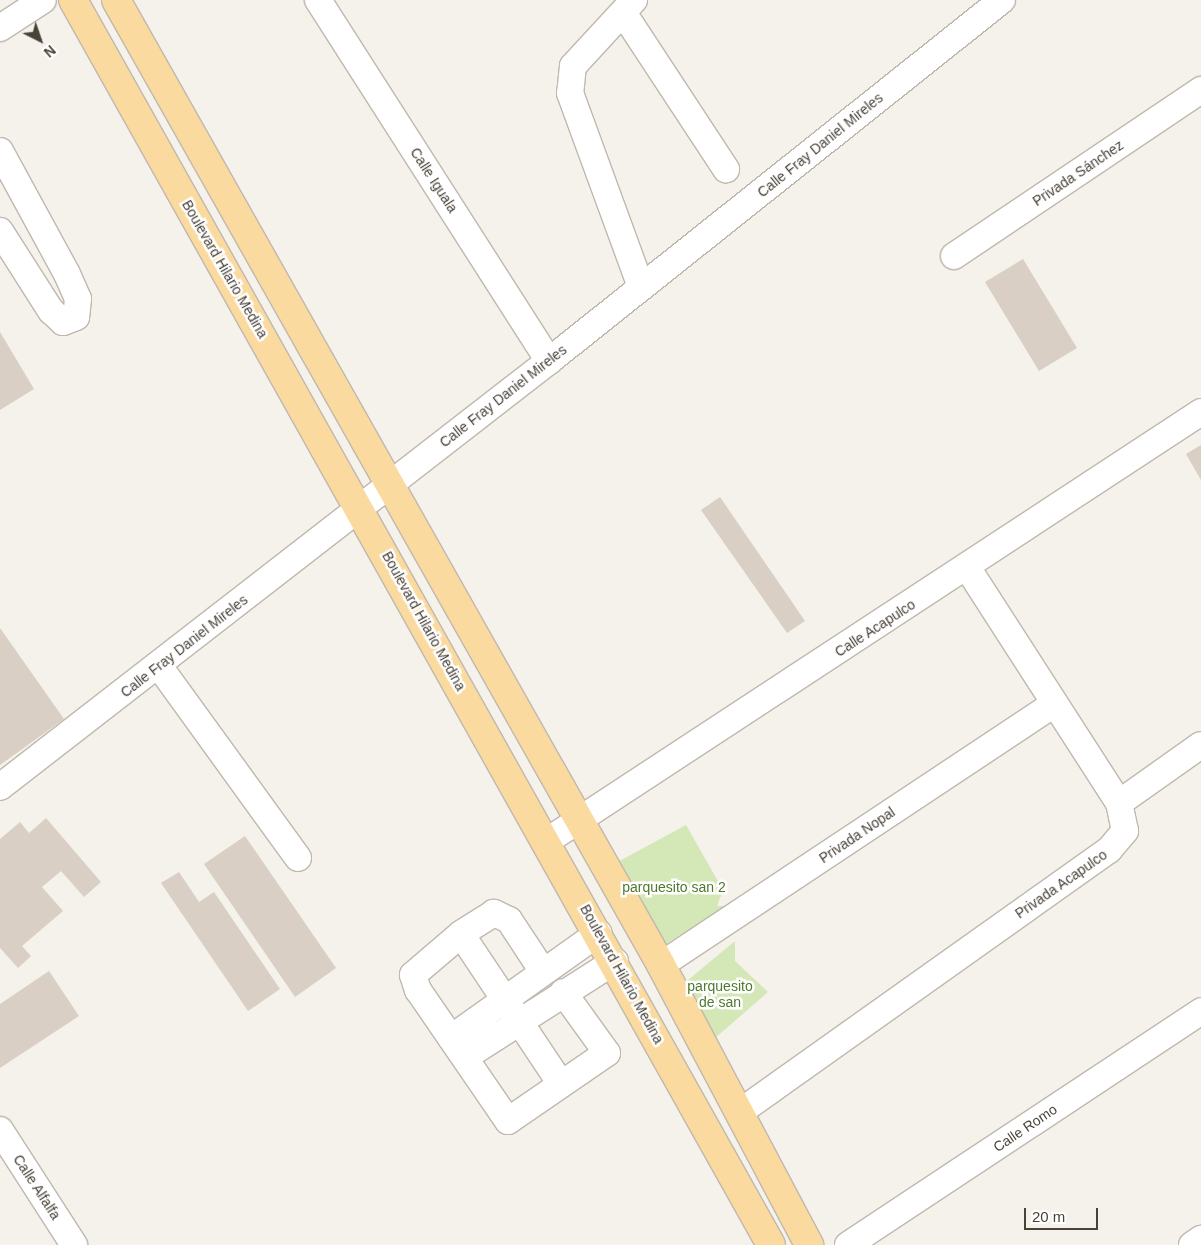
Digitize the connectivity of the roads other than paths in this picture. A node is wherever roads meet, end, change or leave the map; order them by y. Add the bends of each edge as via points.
1 (42, 0) edge
2 (72, 0) edge
3 (116, 0) edge
4 (318, 0) edge
5 (1002, 0) edge
6 (629, 7) edge
7 (0, 28) edge
8 (1201, 90) edge
9 (0, 151) edge
10 (726, 169) dead end
11 (0, 232) edge
12 (954, 256) dead end
13 (641, 287) junction
14 (549, 361) junction
15 (1201, 412) edge
16 (388, 485) junction
17 (360, 508) junction
18 (967, 567) junction
19 (159, 666) junction
20 (1054, 704) junction
21 (1201, 745) edge
22 (0, 787) edge
23 (1119, 803) junction
24 (578, 823) junction
25 (547, 841) junction
26 (298, 858) dead end
27 (599, 933) junction
28 (461, 934) junction
29 (615, 961) junction
30 (661, 965) junction
31 (542, 970) junction
32 (563, 992) junction
33 (504, 998) junction
34 (1201, 1011) edge
35 (519, 1022) junction
36 (458, 1048) junction
37 (561, 1084) junction
38 (740, 1112) junction
39 (0, 1130) edge
40 (1201, 1239) edge
41 (74, 1245) edge
42 (771, 1245) edge
43 (809, 1245) edge
44 (848, 1245) edge
45 (1192, 1245) edge

1 - 7 street
2 - 17 main road, Boulevard Hilario Medina
3 - 16 main road
4 - 14 street, Calle Iguala
5 - 13 street, Calle Fray Daniel Mireles
6 - 10 street
6 - 13 street via 573,66 570,92
8 - 12 street, Privada Sánchez
9 - 11 street via 67,274 78,299 76,317 63,322 51,311
13 - 14 street, Calle Fray Daniel Mireles
14 - 16 street, Calle Fray Daniel Mireles
15 - 18 street, Calle Acapulco
16 - 17 street, Calle Fray Daniel Mireles
16 - 24 main road
17 - 19 street, Calle Fray Daniel Mireles
17 - 25 main road, Boulevard Hilario Medina
18 - 20 street, Privada Acapulco
18 - 24 street, Calle Acapulco
19 - 22 street, Calle Fray Daniel Mireles
19 - 26 street
20 - 23 street, Privada Acapulco
20 - 30 street, Privada Nopal
21 - 23 street
23 - 38 street, Privada Acapulco via 1125,831 1110,850
24 - 25 street, Calle Acapulco
24 - 30 main road
25 - 27 main road, Boulevard Hilario Medina
27 - 29 main road, Boulevard Hilario Medina
27 - 31 street
28 - 31 street via 487,914 502,914
28 - 33 street
28 - 36 street via 413,975 418,990
29 - 32 street
29 - 42 main road, Boulevard Hilario Medina
30 - 38 main road
31 - 33 street
32 - 35 street
32 - 37 street via 607,1053
33 - 35 street
33 - 36 street
34 - 44 street, Calle Romo
35 - 36 street
35 - 37 street
36 - 37 street via 508,1121
38 - 43 main road
39 - 41 street, Calle Alfalfa
40 - 45 street

